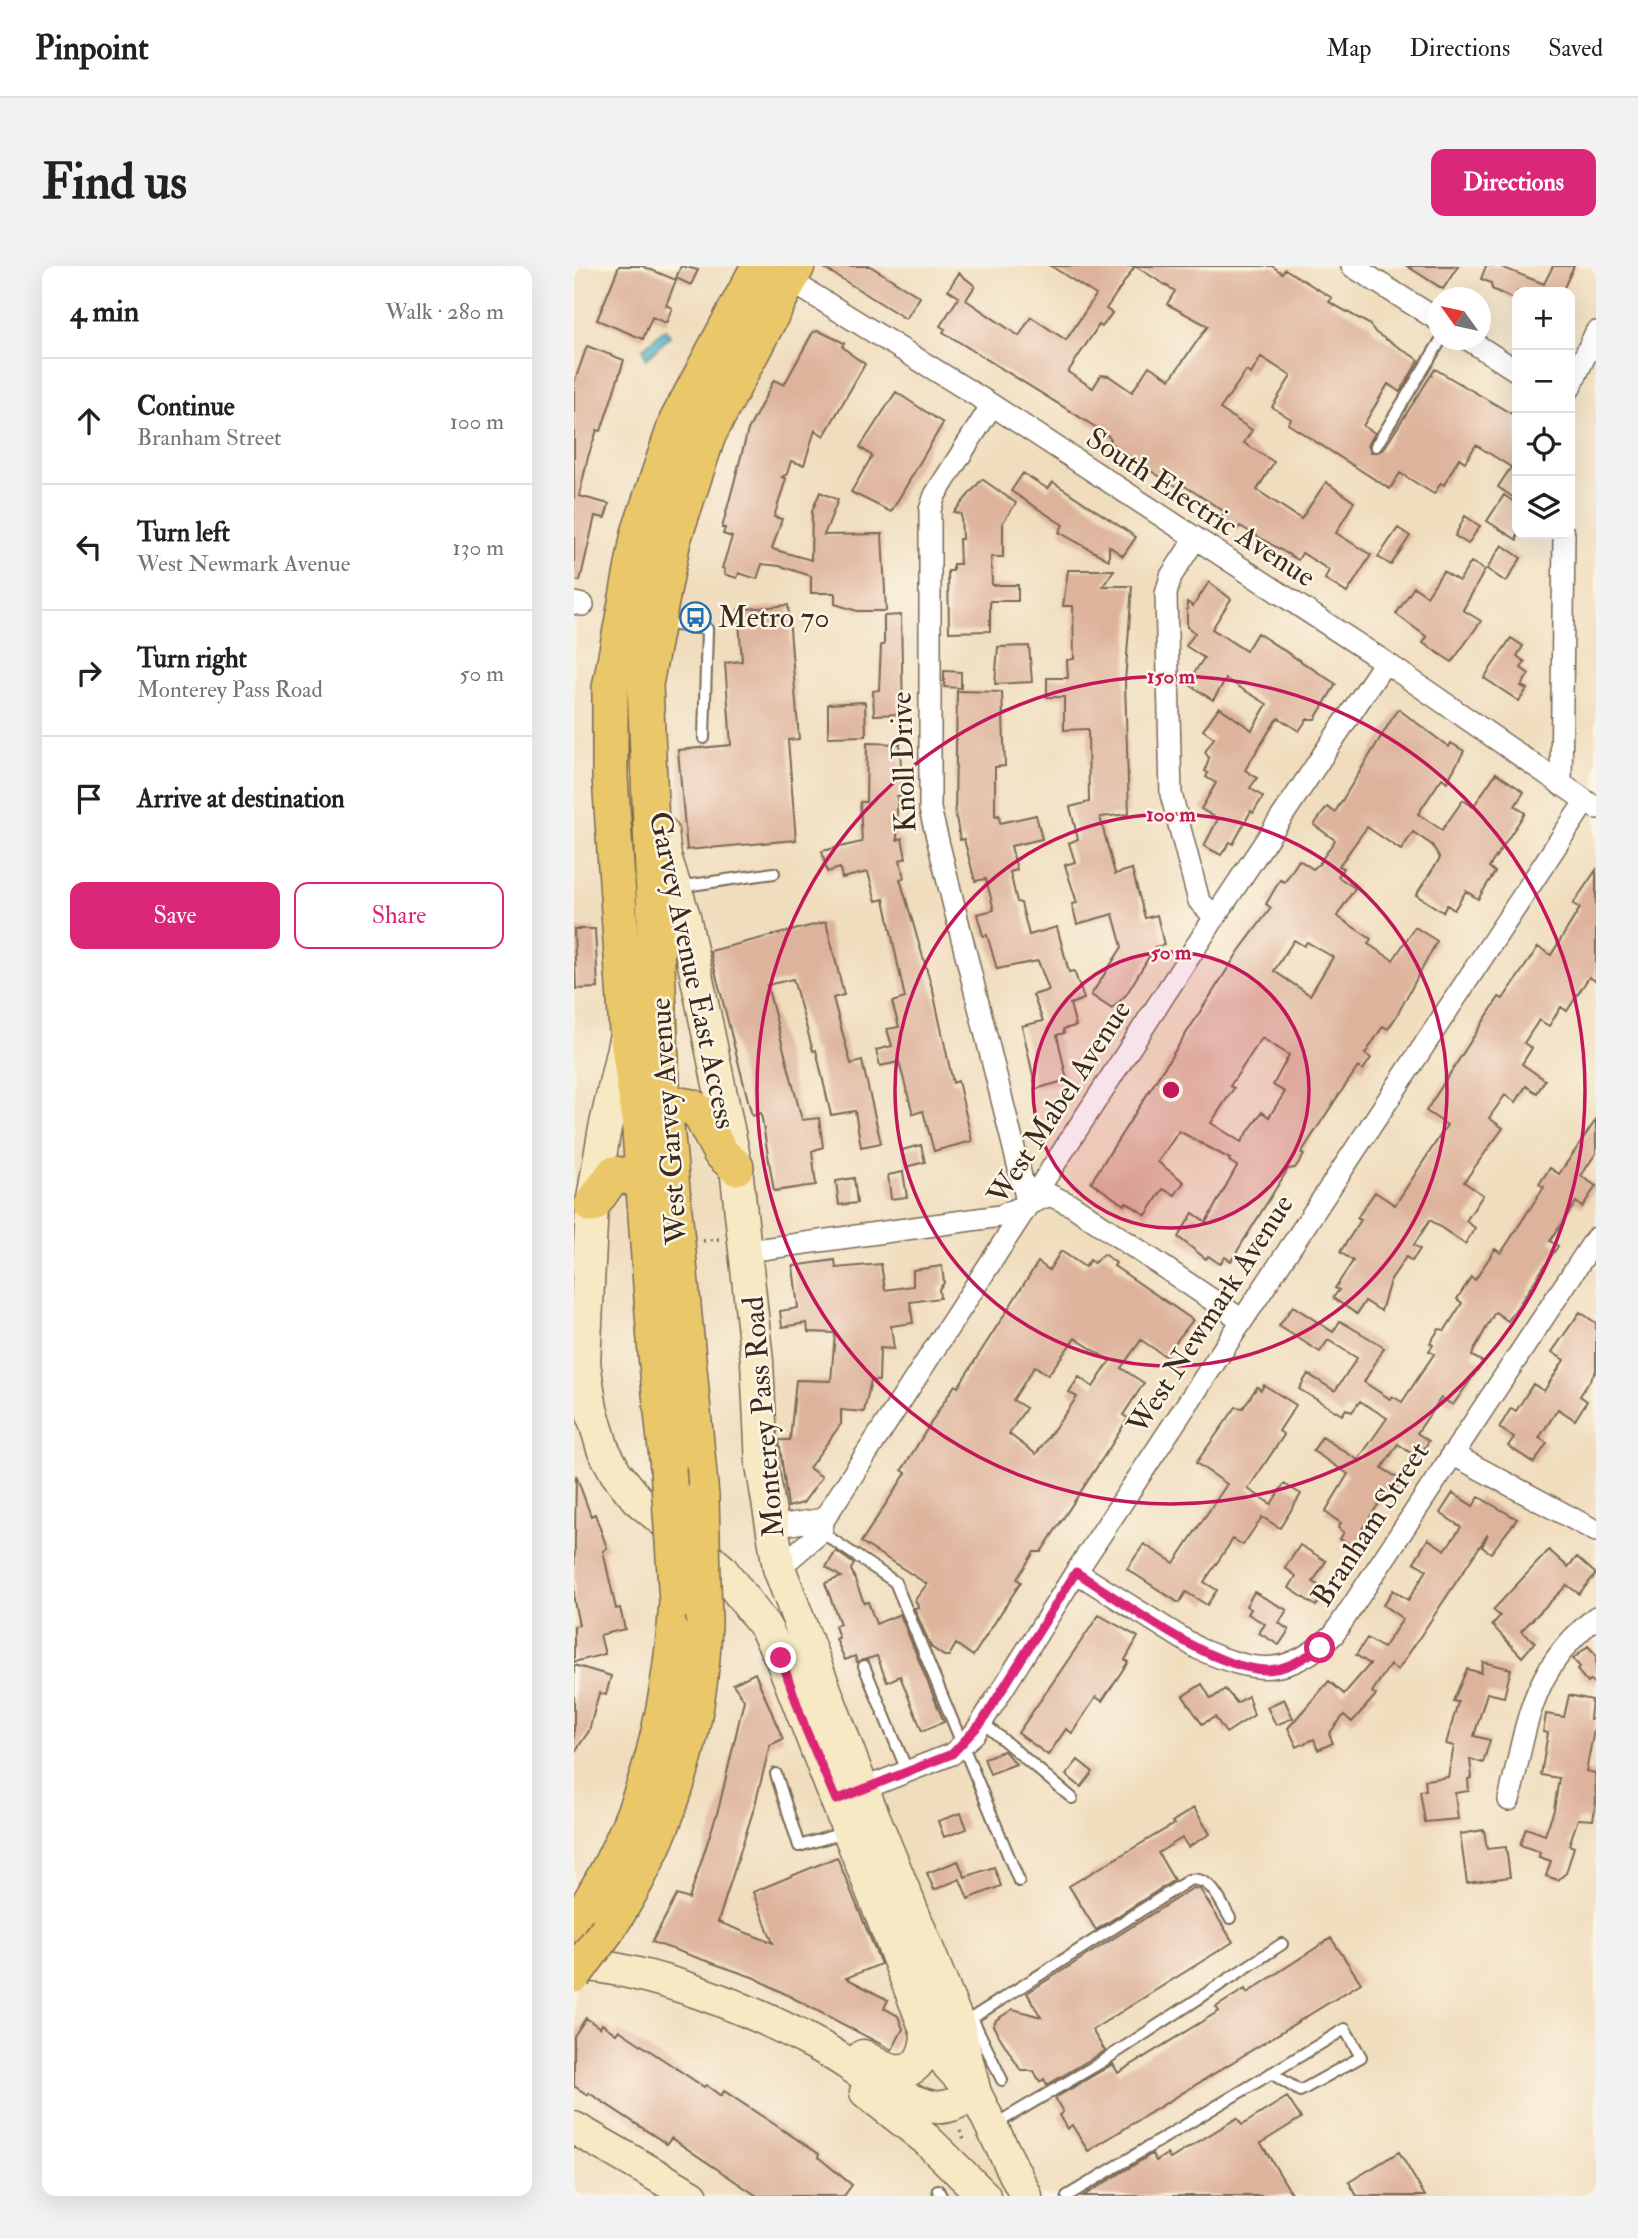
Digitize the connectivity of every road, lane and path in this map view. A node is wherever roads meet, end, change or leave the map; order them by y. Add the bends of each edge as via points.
1 (1352, 266) edge
2 (778, 269) edge
3 (1428, 314) edge
4 (1596, 332) edge
5 (1435, 350) edge
6 (1484, 350) edge
7 (1512, 368) edge
8 (1575, 377) edge
9 (992, 405) junction
10 (1376, 446) dead end
11 (1195, 539) junction
12 (1564, 539) edge
13 (645, 614) junction
14 (1385, 662) junction
15 (705, 738) dead end
16 (649, 773) junction
17 (1562, 785) junction
18 (1591, 805) edge
19 (774, 873) dead end
20 (675, 887) junction
21 (1215, 917) junction
22 (627, 1031) junction
23 (652, 1114) junction
24 (736, 1167) junction
25 (629, 1178) junction
26 (592, 1205) junction
27 (1028, 1205) junction
28 (1596, 1238) edge
29 (692, 1242) dead end
30 (736, 1245) junction
31 (1242, 1320) junction
32 (684, 1334) junction
33 (1452, 1454) junction
34 (822, 1525) junction
35 (771, 1527) junction
36 (1596, 1531) edge
37 (721, 1569) junction
38 (779, 1569) junction
39 (1076, 1572) junction
40 (690, 1613) junction
41 (1596, 1617) edge
42 (864, 1666) dead end
43 (982, 1722) junction
44 (964, 1744) junction
45 (908, 1773) junction
46 (776, 1774) dead end
47 (849, 1794) junction
48 (1072, 1798) dead end
49 (1509, 1800) dead end
50 (848, 1832) junction
51 (1020, 1881) dead end
52 (1230, 1918) dead end
53 (586, 1926) edge
54 (1282, 1944) dead end
55 (574, 1962) edge
56 (574, 1976) edge
57 (966, 2023) junction
58 (926, 2032) junction
59 (820, 2047) junction
60 (1271, 2073) junction
61 (988, 2086) junction
62 (990, 2127) junction
63 (574, 2128) edge
64 (692, 2196) edge
65 (984, 2196) edge
66 (1026, 2196) edge
67 (1067, 2196) edge

1 - 3 street
2 - 9 street, South Electric Avenue
2 - 13 main road, West Garvey Avenue via 708,435
4 - 8 street
5 - 10 lane
6 - 7 street
9 - 11 street, South Electric Avenue
9 - 27 street, Knoll Drive via 930,510 930,809
11 - 14 street, South Electric Avenue
11 - 21 street via 1171,576 1166,594 1171,794 1199,901
12 - 17 street
13 - 15 lane via 707,629
13 - 16 main road, West Garvey Avenue
13 - 22 main road, West Garvey Avenue via 610,688 610,764
14 - 17 street, South Electric Avenue
14 - 21 street, West Mabel Avenue
16 - 20 main road, Garvey Avenue East Access
16 - 23 main road, West Garvey Avenue
17 - 18 street, South Electric Avenue
18 - 31 street, West Newmark Avenue
19 - 20 lane
20 - 24 main road, Garvey Avenue East Access
21 - 27 street, West Mabel Avenue
22 - 23 main road, West Garvey Avenue
22 - 26 main road, Monterey Pass Road
23 - 24 main road via 680,1105 699,1112 720,1152
23 - 25 main road, West Garvey Avenue
23 - 32 main road, West Garvey Avenue
24 - 30 main road, Monterey Pass Road
25 - 26 main road
25 - 32 main road via 651,1187 658,1206 668,1319
25 - 40 main road, West Garvey Avenue, bridge
26 - 37 main road, Monterey Pass Road via 584,1363 603,1450 637,1499
27 - 30 street via 1000,1216
27 - 31 street via 1050,1195 1059,1197
27 - 34 street, West Mabel Avenue
28 - 33 street, Branham Street
29 - 30 path
30 - 35 main road, Monterey Pass Road via 757,1361 762,1465
31 - 39 street, West Newmark Avenue
32 - 40 main road, West Garvey Avenue, bridge via 701,1496
33 - 36 street
33 - 39 street, Branham Street via 1334,1634 1285,1667 1267,1670 1241,1665 1199,1648
34 - 35 street
34 - 38 street, West Mabel Avenue
34 - 44 lane via 895,1582
35 - 38 main road, Monterey Pass Road
37 - 38 main road via 760,1562
37 - 47 main road, Monterey Pass Road via 765,1627
38 - 47 main road, Monterey Pass Road
39 - 43 street, West Newmark Avenue
40 - 53 main road, West Garvey Avenue via 698,1694 681,1771 634,1886
41 - 49 street via 1568,1640 1547,1668 1532,1703
42 - 45 lane
43 - 44 street, West Newmark Avenue
43 - 48 lane
44 - 45 street, West Newmark Avenue
44 - 51 lane
45 - 47 street, West Newmark Avenue
46 - 50 lane via 799,1846
47 - 50 main road, Monterey Pass Road
47 - 57 main road, Monterey Pass Road
50 - 58 main road, Monterey Pass Road
52 - 57 lane via 1210,1885 1189,1880
53 - 56 main road, West Garvey Avenue, bridge
54 - 62 lane via 1100,2063
55 - 59 main road via 662,1981 785,2027
57 - 61 main road, Monterey Pass Road
58 - 59 main road via 924,2055 913,2067 896,2071
58 - 61 main road, Monterey Pass Road via 948,2066
59 - 61 main road via 903,2096 933,2107 948,2107
59 - 65 main road
60 - 60 lane via 1345,2029 1361,2057 1300,2091
60 - 67 lane
61 - 62 main road, Monterey Pass Road
62 - 66 main road, Monterey Pass Road
63 - 64 main road

